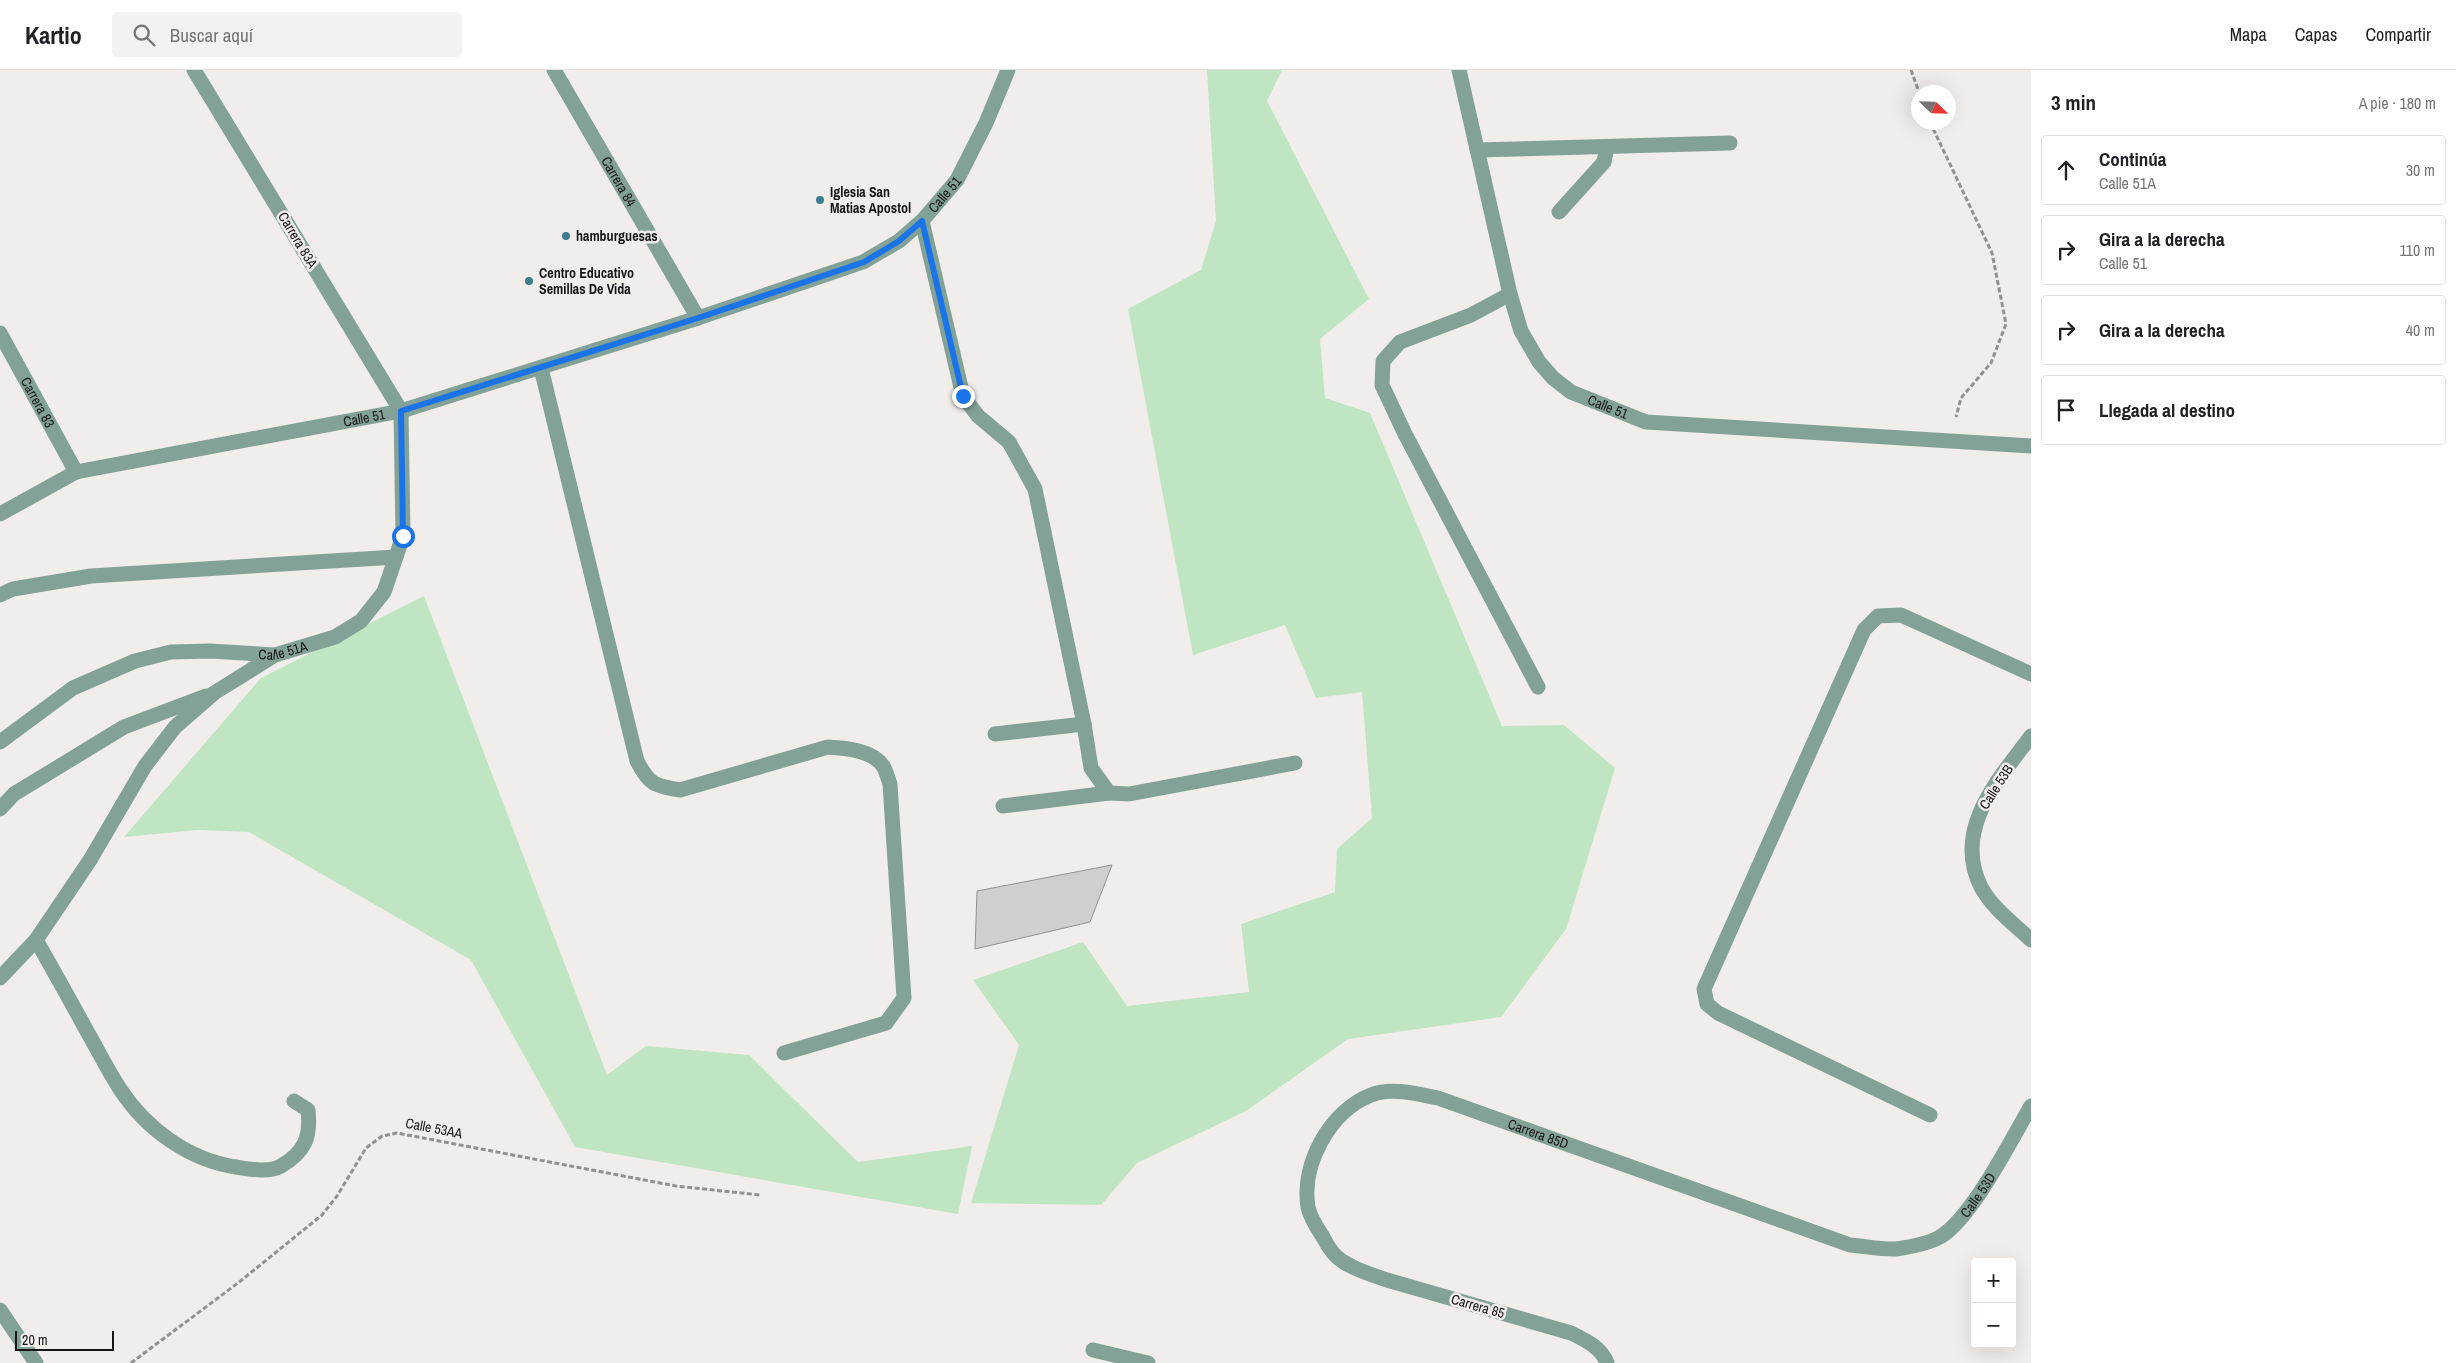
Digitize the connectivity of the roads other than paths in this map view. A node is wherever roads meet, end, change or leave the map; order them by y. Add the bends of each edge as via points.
1 (194, 70) edge
2 (554, 70) edge
3 (1008, 70) edge
4 (1459, 70) edge
5 (1730, 143) dead end
6 (1607, 146) junction
7 (1477, 150) junction
8 (1560, 212) dead end
9 (922, 221) junction
10 (1510, 294) junction
11 (698, 318) junction
12 (0, 333) edge
13 (541, 368) junction
14 (401, 411) junction
15 (2031, 446) edge
16 (76, 472) junction
17 (0, 514) edge
18 (396, 557) junction
19 (0, 595) edge
20 (275, 655) junction
21 (2031, 674) edge
22 (1538, 686) dead end
23 (214, 693) junction
24 (1084, 724) junction
25 (995, 734) dead end
26 (2031, 736) edge
27 (0, 742) edge
28 (2026, 750) edge
29 (1295, 763) dead end
30 (1108, 793) junction
31 (1003, 806) dead end
32 (0, 809) edge
33 (36, 940) junction
34 (2031, 940) edge
35 (0, 978) edge
36 (784, 1053) dead end
37 (294, 1101) dead end
38 (2031, 1106) edge
39 (1930, 1115) dead end
40 (1894, 1249) joint
41 (1341, 1260) joint
42 (0, 1310) edge
43 (1093, 1350) dead end
44 (36, 1363) edge
45 (1148, 1363) edge
46 (1607, 1363) edge

1 - 14 street, Carrera 83A
2 - 11 street, Carrera 84
3 - 9 street, Calle 51 via 958,180
4 - 7 street, Calle 51
5 - 6 street
6 - 7 street
6 - 8 street via 1604,162
7 - 10 street, Calle 51
9 - 11 street, Calle 51 via 899,241 864,262
9 - 24 street via 963,396 978,416 1009,442 1035,489
10 - 15 street, Calle 51 via 1521,331 1538,362 1553,378 1579,396 1646,422
10 - 22 street via 1471,315 1400,342 1383,360 1382,385
11 - 13 street, Calle 51
12 - 16 street, Carrera 83
13 - 14 street, Calle 51
13 - 36 street via 636,761 646,778 662,787 680,790 828,747 851,748 868,755 883,765 890,784 904,998 886,1023
14 - 16 street, Calle 51
14 - 18 street, Calle 51A via 403,536
16 - 17 street, Calle 51
18 - 19 street via 91,576 14,589
18 - 20 street, Calle 51A via 384,592 361,621 335,637
20 - 23 street
20 - 27 street, Calle 51A via 171,652 135,660 73,688
21 - 39 street via 1901,615 1878,616 1864,630 1704,989 1707,1004 1718,1013
23 - 32 street via 124,727 14,794
23 - 33 street via 176,727 145,766 90,860
24 - 25 street
24 - 30 street via 1091,768
26 - 28 street, Calle 53B
28 - 34 street, Calle 53B via 1980,810 1972,850 1982,888 1996,907
29 - 30 street via 1129,794
30 - 31 street
33 - 35 street
33 - 37 street via 120,1090 149,1122 176,1145 201,1160 252,1170 277,1169 294,1159 310,1128 308,1110
38 - 40 street, Calle 53D via 1960,1221 1940,1236
40 - 41 street, Carrera 85D via 1850,1245 1438,1098 1388,1092 1371,1095 1350,1107 1334,1122 1313,1160 1306,1185 1308,1208 1326,1242
41 - 46 street, Carrera 85 via 1362,1272 1387,1280 1571,1333 1592,1343
42 - 44 street
43 - 45 street

